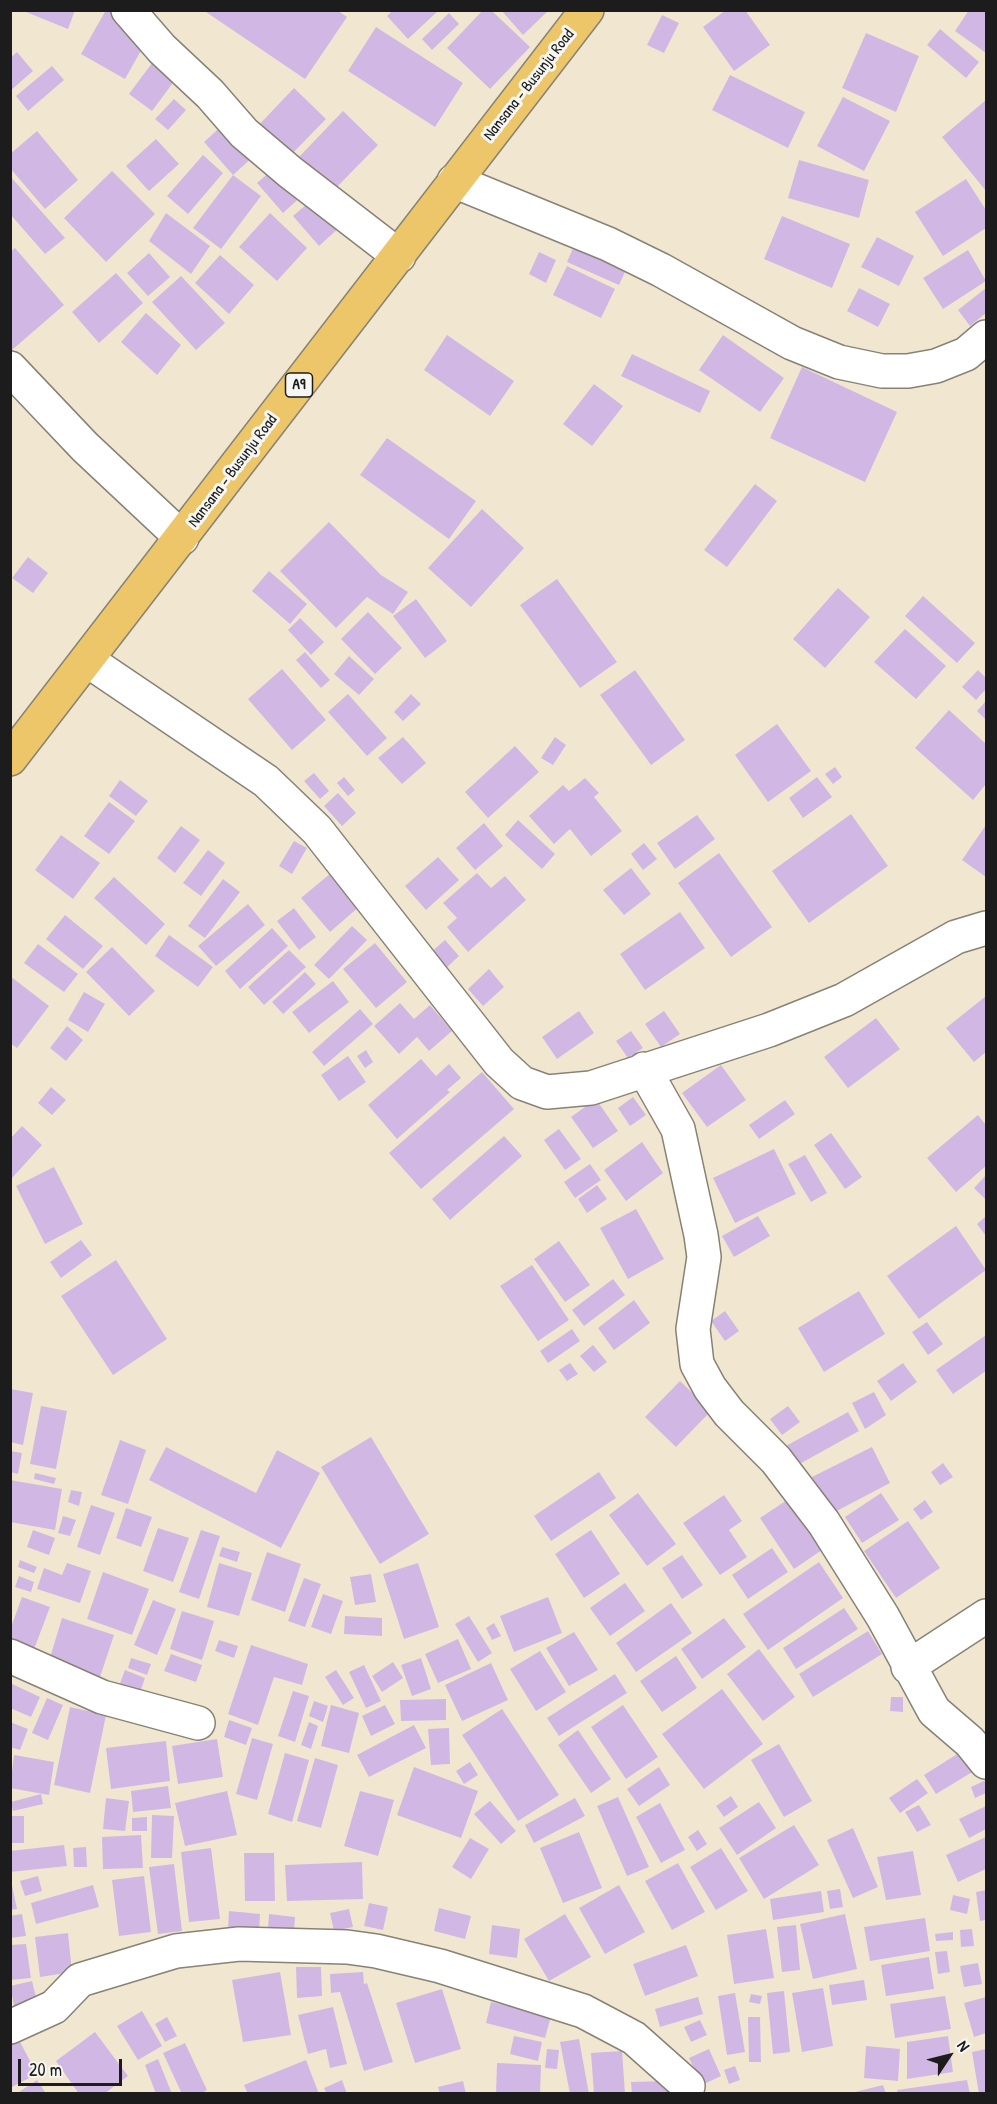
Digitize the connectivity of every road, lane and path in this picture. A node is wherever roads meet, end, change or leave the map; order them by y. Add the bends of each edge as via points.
1 (128, 10) edge
2 (587, 10) edge
3 (454, 181) junction
4 (399, 256) junction
5 (987, 337) edge
6 (10, 368) edge
7 (182, 538) junction
8 (87, 660) junction
9 (10, 759) edge
10 (987, 928) edge
11 (644, 1069) junction
12 (987, 1616) edge
13 (10, 1656) edge
14 (908, 1667) junction
15 (198, 1723) dead end
16 (987, 1762) edge
17 (10, 2027) edge
18 (688, 2086) dead end

1 - 4 street via 244,133
2 - 3 main road, Nansana - Busunju Road / A9
3 - 4 main road, Nansana - Busunju Road / A9
3 - 5 street via 608,244 792,343 839,362 908,372 966,354
4 - 7 main road, Nansana - Busunju Road / A9
6 - 7 street via 85,447
7 - 8 main road, Nansana - Busunju Road / A9
8 - 9 main road, Nansana - Busunju Road / A9
8 - 11 street via 266,781 316,830 499,1062 522,1083 547,1092 591,1088
10 - 11 street via 956,937 844,1000 769,1030
11 - 14 street via 678,1129 701,1235 703,1266 693,1329 698,1364 729,1413 776,1460 824,1523 883,1617
12 - 14 street
13 - 15 street via 102,1697
14 - 16 street via 934,1711
17 - 18 street via 54,2007 80,1980 176,1951 239,1944 346,1947 440,1966 583,2011 634,2038

